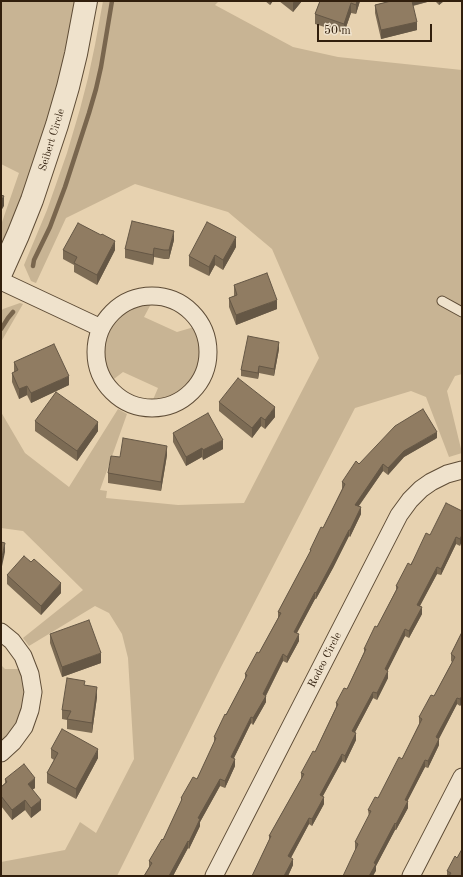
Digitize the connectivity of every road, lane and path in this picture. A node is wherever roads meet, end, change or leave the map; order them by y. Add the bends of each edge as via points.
1 (86, 1) edge
2 (1, 273) edge
3 (1, 281) edge
4 (442, 301) dead end
5 (462, 312) edge
6 (101, 328) junction
7 (462, 470) edge
8 (1, 632) edge
9 (1, 753) edge
10 (462, 776) edge
11 (214, 876) edge
12 (411, 876) edge

1 - 2 street, Seibert Circle via 57,126 32,200
3 - 6 street
4 - 5 lane
6 - 6 street via 95,352 101,376 116,395 130,404 146,408 171,405 188,395 202,379 208,354 206,337 194,315 173,300 152,296 132,299 116,308
7 - 11 street, Rodeo Circle via 440,477 426,486 399,514
8 - 9 street via 12,641 23,656 33,692 24,727
10 - 12 street

